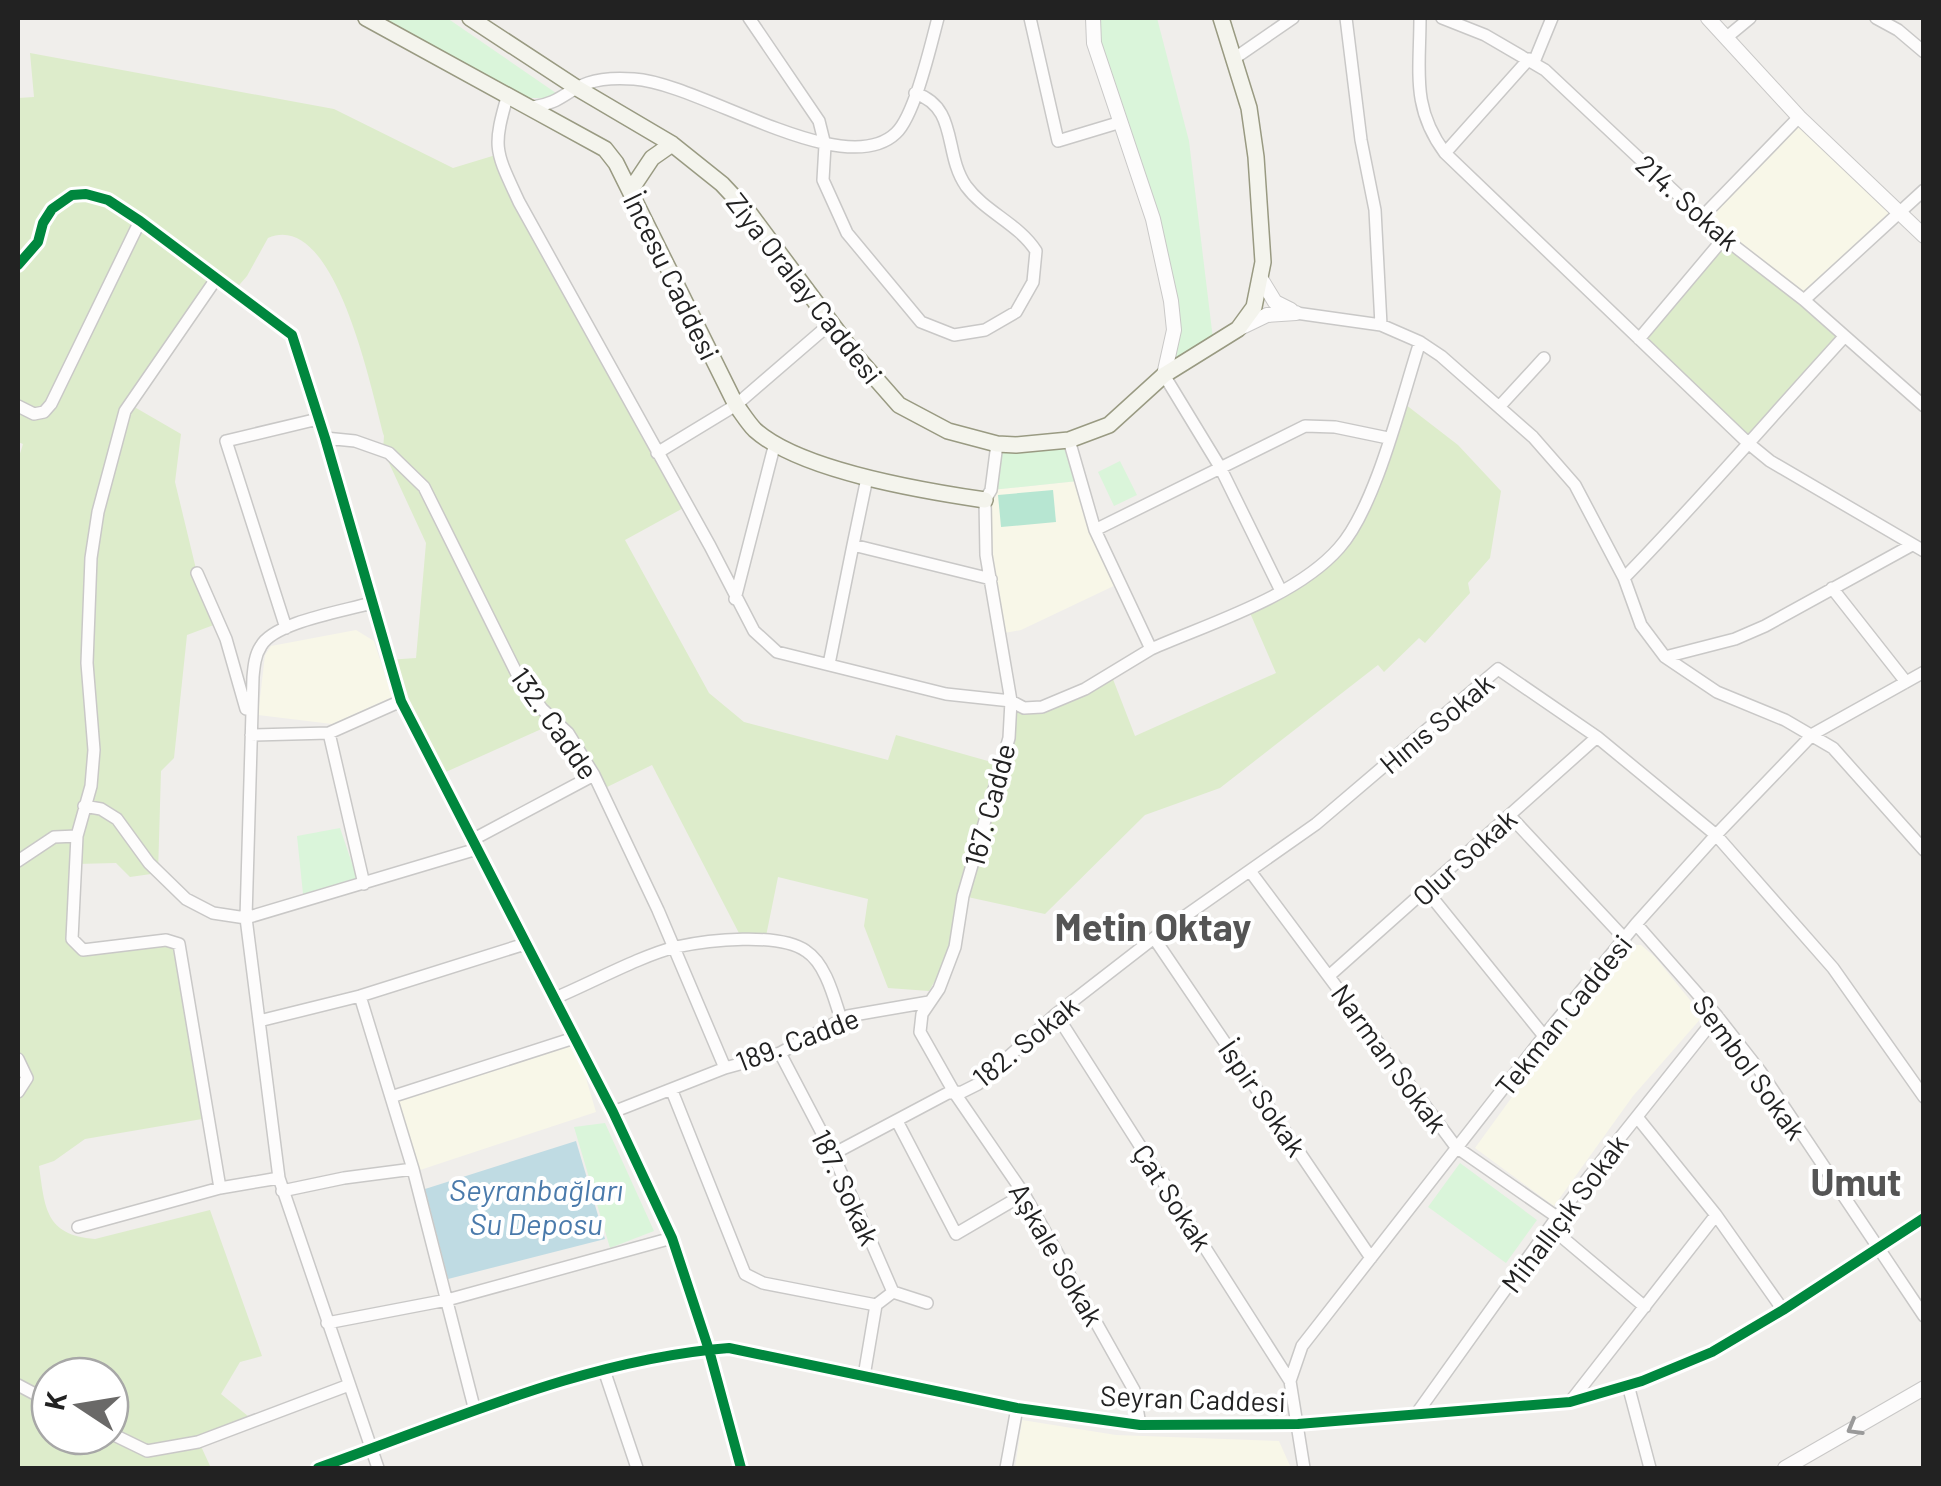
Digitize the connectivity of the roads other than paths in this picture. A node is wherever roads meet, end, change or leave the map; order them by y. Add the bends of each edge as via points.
1 (366, 18) edge
2 (470, 18) edge
3 (749, 18) edge
4 (938, 18) edge
5 (1030, 18) edge
6 (1093, 18) edge
7 (1221, 18) edge
8 (1293, 18) edge
9 (1346, 18) edge
10 (1420, 18) edge
11 (1442, 18) edge
12 (1552, 18) edge
13 (1708, 18) edge
14 (1750, 18) edge
15 (1876, 18) edge
16 (1728, 37) junction
17 (1924, 52) edge
18 (1235, 58) junction
19 (1531, 60) junction
20 (577, 88) junction
21 (915, 93) junction
22 (508, 94) junction
23 (533, 107) junction
24 (1799, 116) junction
25 (1121, 122) junction
26 (672, 144) junction
27 (825, 144) junction
28 (1445, 153) junction
29 (1924, 190) edge
30 (630, 191) junction
31 (1899, 212) junction
32 (1702, 217) junction
33 (140, 221) junction
34 (1924, 236) edge
35 (1724, 238) junction
36 (18, 265) edge
37 (216, 279) junction
38 (1261, 279) junction
39 (1804, 300) junction
40 (1296, 313) junction
41 (832, 323) junction
42 (1381, 325) junction
43 (1238, 329) junction
44 (1844, 336) junction
45 (1639, 339) junction
46 (1420, 342) junction
47 (1544, 358) dead end
48 (1164, 375) junction
49 (736, 405) junction
50 (18, 406) edge
51 (1924, 406) edge
52 (1499, 407) junction
53 (318, 419) junction
54 (326, 438) junction
55 (1388, 438) junction
56 (1069, 440) junction
57 (1748, 442) junction
58 (775, 443) junction
59 (996, 444) junction
60 (656, 453) junction
61 (1220, 467) junction
62 (867, 478) junction
63 (984, 500) junction
64 (1095, 530) junction
65 (853, 545) junction
66 (1918, 548) edge
67 (197, 573) dead end
68 (1624, 578) junction
69 (991, 579) junction
70 (1832, 588) junction
71 (1281, 591) junction
72 (734, 598) junction
73 (371, 604) junction
74 (286, 628) junction
75 (1150, 649) junction
76 (1665, 656) junction
77 (829, 664) junction
78 (1924, 672) edge
79 (1906, 682) junction
80 (401, 701) junction
81 (1011, 701) junction
82 (329, 733) junction
83 (1813, 734) junction
84 (251, 736) junction
85 (1598, 737) junction
86 (594, 775) junction
87 (84, 806) junction
88 (1510, 816) junction
89 (1716, 835) junction
90 (76, 836) junction
91 (475, 844) junction
92 (1924, 850) edge
93 (18, 861) edge
94 (1250, 871) junction
95 (364, 884) junction
96 (1426, 890) junction
97 (246, 918) junction
98 (1636, 924) junction
99 (1154, 938) junction
100 (1625, 939) junction
101 (525, 944) junction
102 (674, 947) junction
103 (1330, 975) junction
104 (360, 996) junction
105 (555, 998) junction
106 (928, 1002) junction
107 (1056, 1014) junction
108 (1717, 1016) junction
109 (840, 1019) junction
110 (259, 1021) junction
111 (1544, 1036) junction
112 (574, 1038) junction
113 (780, 1053) junction
114 (18, 1060) edge
115 (725, 1068) junction
116 (672, 1090) junction
117 (18, 1092) edge
118 (954, 1092) junction
119 (390, 1097) junction
120 (1924, 1097) edge
121 (613, 1112) junction
122 (1637, 1117) junction
123 (897, 1122) junction
124 (1456, 1147) junction
125 (833, 1154) junction
126 (413, 1169) junction
127 (279, 1178) junction
128 (220, 1188) junction
129 (282, 1191) junction
130 (1024, 1194) junction
131 (1716, 1215) junction
132 (1924, 1218) edge
133 (1554, 1222) junction
134 (78, 1227) dead end
135 (672, 1238) junction
136 (1877, 1249) junction
137 (1371, 1258) junction
138 (893, 1292) junction
139 (447, 1300) junction
140 (927, 1303) dead end
141 (876, 1305) junction
142 (1644, 1306) junction
143 (1784, 1310) junction
144 (1924, 1316) edge
145 (327, 1323) junction
146 (709, 1350) junction
147 (604, 1370) junction
148 (864, 1376) junction
149 (1290, 1381) junction
150 (1628, 1385) junction
151 (348, 1386) junction
152 (1924, 1388) edge
153 (1570, 1402) junction
154 (1016, 1408) junction
155 (476, 1411) junction
156 (1416, 1414) junction
157 (1298, 1424) junction
158 (1140, 1426) junction
159 (130, 1443) edge
160 (370, 1450) junction
161 (318, 1468) edge
162 (378, 1468) edge
163 (638, 1468) edge
164 (741, 1468) edge
165 (1006, 1468) edge
166 (1304, 1468) edge
167 (1650, 1468) edge
168 (1785, 1468) edge

1 - 22 main road, İncesu Caddesi
2 - 20 main road, Ziya Oralay Caddesi
3 - 27 street via 820,121
4 - 21 street
5 - 25 street via 1058,141
6 - 25 street via 1094,43
7 - 18 main road
8 - 18 street
9 - 42 street via 1377,228
10 - 28 street via 1421,113
11 - 19 street, 214. Sokak
12 - 19 street
13 - 16 street
14 - 16 street
15 - 17 street
16 - 24 street
18 - 38 main road via 1256,157
19 - 28 street
19 - 32 street, 214. Sokak
20 - 23 street via 562,100
20 - 26 main road, Ziya Oralay Caddesi
20 - 27 street via 610,79 656,82
21 - 27 street via 904,123 885,141 850,148
21 - 27 street via 940,108 966,186 1036,252 1034,282 1016,312 985,330 954,335 920,322 846,233 823,180
22 - 23 main road, İncesu Caddesi
22 - 60 street via 495,137 500,162
23 - 30 main road, İncesu Caddesi via 606,149
24 - 31 street
24 - 32 street
25 - 48 street via 1171,301 1174,330
26 - 30 main road via 652,158
26 - 41 main road, Ziya Oralay Caddesi via 750,214
28 - 45 street
29 - 31 street
30 - 49 main road, İncesu Caddesi
31 - 34 street
31 - 39 street
32 - 35 street, 214. Sokak
33 - 36 street via 108,200 72,195 52,209 38,242
33 - 37 street
33 - 50 street via 51,404 34,414
35 - 39 street, 214. Sokak
35 - 45 street
37 - 53 street via 292,336
37 - 87 street via 126,412 98,512 87,664 94,750
38 - 40 street via 1275,302
38 - 43 main road via 1254,307
39 - 44 street, 214. Sokak
40 - 42 street
40 - 43 street via 1267,315
41 - 49 street
41 - 59 main road, Ziya Oralay Caddesi via 899,405 948,431
42 - 46 street
43 - 48 main road, Ziya Oralay Caddesi
44 - 51 street, 214. Sokak
44 - 57 street
45 - 57 street
46 - 52 street
46 - 55 street
47 - 52 street
48 - 56 main road, Ziya Oralay Caddesi via 1109,425
48 - 61 street
49 - 58 main road, İncesu Caddesi
49 - 60 street
52 - 68 street via 1575,485
53 - 54 street
53 - 74 street via 226,441
54 - 73 street
54 - 86 street, 132. Cadde via 389,453 424,488 517,674
55 - 61 street via 1304,426
55 - 71 street via 1358,520 1340,547
56 - 59 main road, Ziya Oralay Caddesi
56 - 64 street
57 - 66 street
57 - 68 street
58 - 62 main road, İncesu Caddesi
58 - 72 street
59 - 63 street, 167. Cadde
60 - 72 street
61 - 64 street
61 - 71 street
62 - 63 main road, İncesu Caddesi
62 - 65 street
63 - 69 street, 167. Cadde
64 - 75 street
65 - 69 street
65 - 77 street
66 - 70 street
67 - 84 street via 244,691
68 - 76 street via 1641,625
69 - 81 street, 167. Cadde
70 - 76 street via 1735,639
70 - 79 street
71 - 75 street
72 - 77 street via 777,652
73 - 74 street
73 - 80 street
74 - 84 street via 269,635 254,662
75 - 81 street via 1059,701 1024,708
76 - 83 street via 1717,692
77 - 81 street via 946,694
78 - 79 street, Tekman Caddesi
79 - 83 street, Tekman Caddesi
80 - 82 street
80 - 91 street
81 - 106 street, 167. Cadde via 1009,738 963,896 955,947
82 - 84 street
82 - 95 street
83 - 89 street, Tekman Caddesi
83 - 92 street
84 - 97 street
85 - 88 street, Olur Sokak
85 - 89 street, Hınıs Sokak
85 - 94 street, Hınıs Sokak via 1498,670 1316,824
86 - 91 street
86 - 102 street, 132. Cadde
87 - 90 street
87 - 97 street via 117,819 149,864 186,899 213,913
88 - 96 street, Olur Sokak
88 - 100 street
89 - 98 street, Tekman Caddesi
89 - 120 street, Hınıs Sokak via 1834,968
90 - 93 street via 54,837
90 - 128 street via 72,939 78,948 166,940 181,948
91 - 95 street
91 - 101 street
94 - 99 street, Hınıs Sokak
94 - 103 street, Narman Sokak
95 - 97 street
96 - 103 street, Olur Sokak
96 - 111 street
97 - 110 street
98 - 100 street, Tekman Caddesi
98 - 108 street, Sembol Sokak
99 - 107 street, 182. Sokak
99 - 137 street, İspir Sokak
100 - 111 street, Tekman Caddesi
101 - 104 street
101 - 105 street
102 - 105 street
102 - 109 street via 742,940 806,950 833,992
102 - 115 street, 132. Cadde
103 - 124 street, Narman Sokak
104 - 110 street
104 - 119 street
105 - 112 street
106 - 109 street, 189. Cadde
106 - 118 street, 167. Cadde via 920,1032
107 - 118 street, 182. Sokak via 978,1084
107 - 149 street, Çat Sokak
108 - 122 street, Mihallıçık Sokak
108 - 136 street, Sembol Sokak
109 - 113 street, 189. Cadde
110 - 127 street
111 - 124 street, Tekman Caddesi
112 - 119 street
112 - 121 street
113 - 115 street, 189. Cadde
113 - 125 street, 187. Sokak
114 - 117 street via 27,1078
115 - 116 street, 189. Cadde
116 - 121 street, 189. Cadde
116 - 141 street via 746,1274
118 - 123 street, 182. Sokak
118 - 130 street, Aşkale Sokak
119 - 126 street
121 - 135 street
122 - 131 street
122 - 133 street, Mihallıçık Sokak
123 - 125 street, 182. Sokak
123 - 130 street via 956,1234
124 - 133 street, Narman Sokak
124 - 137 street, Tekman Caddesi
125 - 138 street, 187. Sokak
126 - 129 street
126 - 139 street
127 - 128 street
127 - 129 street
128 - 134 street
129 - 145 street
130 - 158 street, Aşkale Sokak via 1134,1390
131 - 142 street
131 - 143 street
132 - 136 street, Seyran Caddesi
133 - 142 street, Narman Sokak
133 - 156 street, Mihallıçık Sokak
135 - 139 street
135 - 146 street
136 - 143 street, Seyran Caddesi
136 - 144 street, Sembol Sokak
137 - 149 street, Tekman Caddesi via 1302,1346
138 - 140 street
138 - 141 street
139 - 145 street
139 - 155 street
141 - 148 street
142 - 153 street
143 - 150 street, Seyran Caddesi via 1712,1352
145 - 151 street
146 - 147 street, Seyran Caddesi
146 - 148 street, Seyran Caddesi via 730,1348
146 - 164 street
147 - 155 street, Seyran Caddesi
147 - 163 street
148 - 154 street, Seyran Caddesi
149 - 157 street
150 - 153 street, Seyran Caddesi
150 - 167 street
151 - 159 street via 198,1442 147,1451
151 - 160 street
152 -> 168 street
153 - 156 street, Seyran Caddesi
154 - 158 street, Seyran Caddesi
154 - 165 street
155 - 160 street, Seyran Caddesi
156 - 157 street, Seyran Caddesi
157 - 158 street, Seyran Caddesi
157 - 166 street
160 - 161 street, Seyran Caddesi
160 - 162 street

